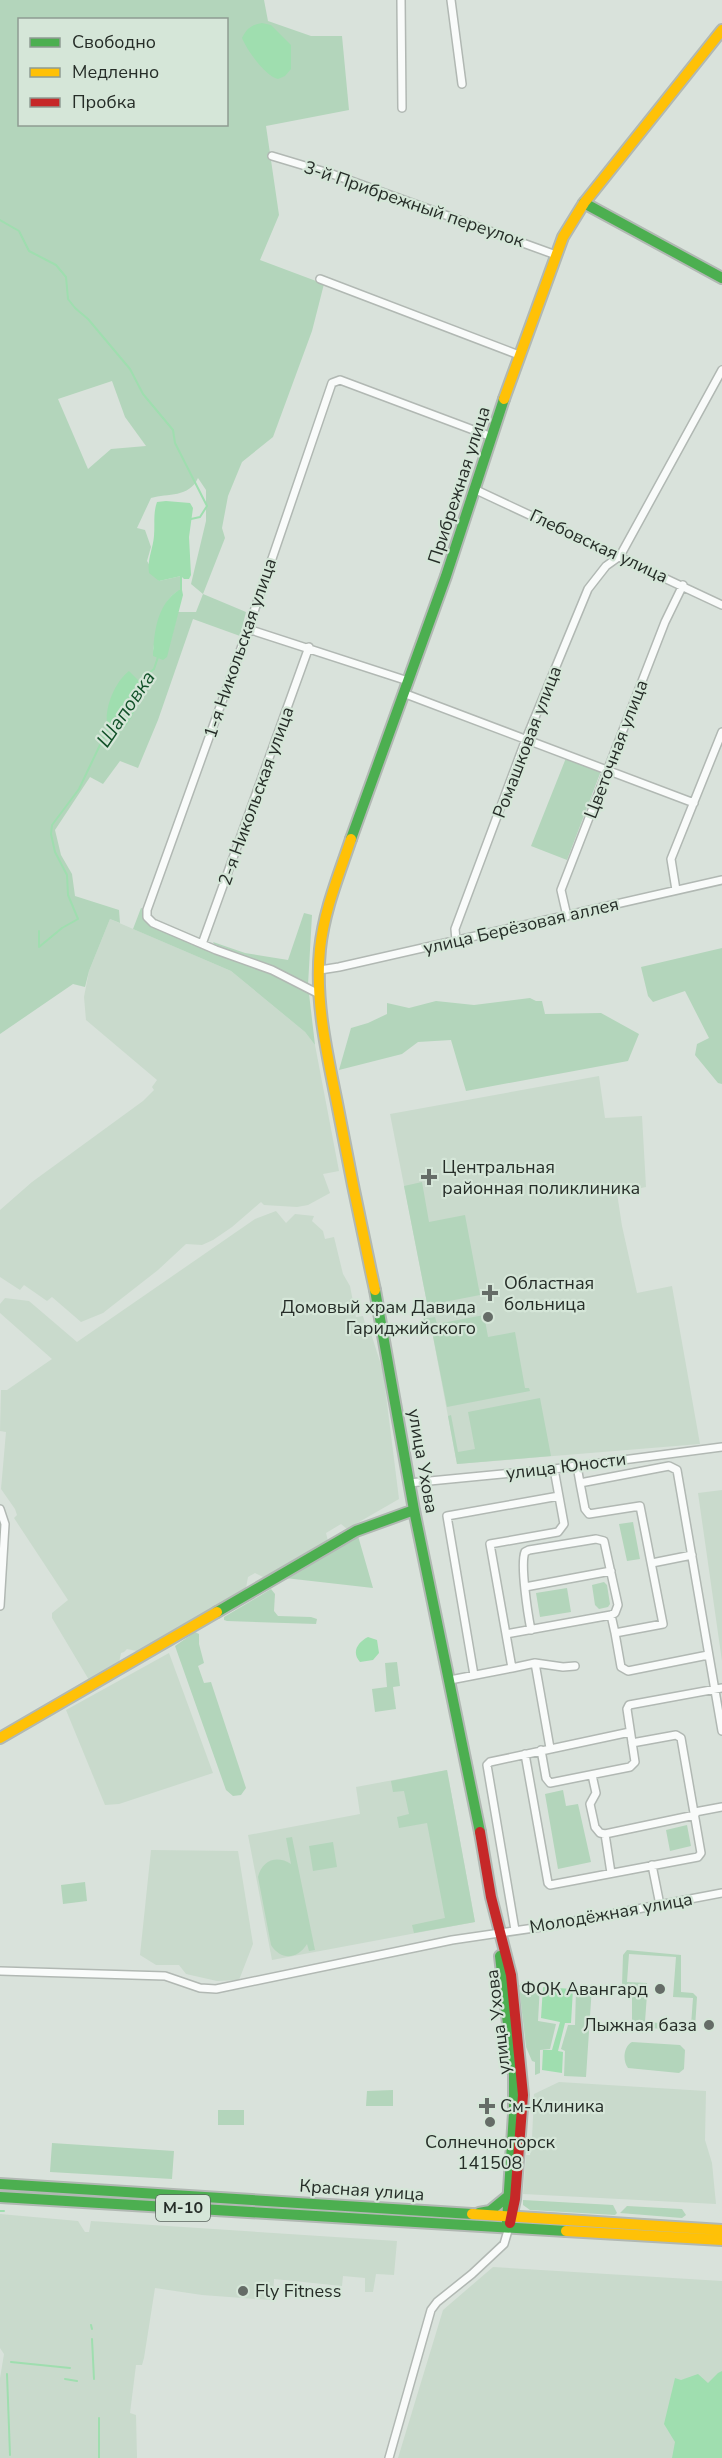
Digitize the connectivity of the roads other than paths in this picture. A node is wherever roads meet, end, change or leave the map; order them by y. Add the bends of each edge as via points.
1 (401, 0) edge
2 (451, 0) edge
3 (722, 30) edge
4 (462, 84) dead end
5 (402, 108) dead end
6 (272, 156) dead end
7 (584, 203) junction
8 (556, 255) junction
9 (722, 278) edge
10 (320, 279) dead end
11 (519, 355) junction
12 (722, 370) edge
13 (492, 437) junction
14 (474, 489) junction
15 (620, 555) junction
16 (683, 585) junction
17 (722, 605) edge
18 (248, 629) junction
19 (309, 647) junction
20 (408, 681) junction
21 (403, 693) junction
22 (722, 732) edge
23 (526, 739) junction
24 (607, 770) junction
25 (694, 803) junction
26 (722, 880) edge
27 (676, 890) junction
28 (567, 916) junction
29 (456, 940) junction
30 (202, 944) junction
31 (320, 970) junction
32 (319, 994) junction
33 (722, 1447) edge
34 (577, 1466) junction
35 (554, 1469) junction
36 (409, 1483) junction
37 (580, 1483) junction
38 (559, 1496) junction
39 (0, 1509) edge
40 (414, 1510) junction
41 (692, 1556) junction
42 (652, 1563) junction
43 (611, 1571) junction
44 (525, 1587) junction
45 (0, 1606) edge
46 (611, 1615) junction
47 (531, 1630) junction
48 (506, 1634) junction
49 (615, 1634) junction
50 (708, 1655) junction
51 (535, 1663) junction
52 (575, 1666) dead end
53 (512, 1668) junction
54 (474, 1675) junction
55 (450, 1680) junction
56 (718, 1688) edge
57 (722, 1731) edge
58 (630, 1732) junction
59 (0, 1738) edge
60 (632, 1743) junction
61 (550, 1748) junction
62 (541, 1750) junction
63 (525, 1754) junction
64 (592, 1775) junction
65 (722, 1807) edge
66 (695, 1814) junction
67 (605, 1834) junction
68 (652, 1865) junction
69 (611, 1873) junction
70 (722, 1893) edge
71 (660, 1905) junction
72 (515, 1930) junction
73 (499, 1932) junction
74 (0, 1971) edge
75 (0, 2184) edge
76 (0, 2197) edge
77 (511, 2198) junction
78 (475, 2213) junction
79 (509, 2216) junction
80 (534, 2217) junction
81 (509, 2227) junction
82 (722, 2230) edge
83 (722, 2240) edge
84 (389, 2458) edge

1 - 5 street
2 - 4 street
3 - 7 main road, Прибрежная улица
6 - 8 street, 3-й Прибрежный переулок
7 - 8 main road, Прибрежная улица via 566,230
7 - 9 main road
8 - 11 main road, Прибрежная улица
10 - 11 street
11 - 13 main road, Прибрежная улица
12 - 15 street, Ромашковая улица
13 - 14 main road, Прибрежная улица
13 - 18 street, 1-я Никольская улица via 335,380
14 - 15 street, Глебовская улица
14 - 20 main road, Прибрежная улица
15 - 16 street, Глебовская улица
15 - 23 street, Ромашковая улица via 588,589
16 - 17 street, Глебовская улица
16 - 24 street, Цветочная улица
18 - 19 street
18 - 30 street, 1-я Никольская улица via 147,910 153,923
19 - 20 street
19 - 30 street, 2-я Никольская улица
20 - 21 main road, Прибрежная улица
21 - 23 street
21 - 31 main road, Прибрежная улица via 332,893
22 - 25 street
23 - 24 street
23 - 29 street, Ромашковая улица via 455,929
24 - 25 street
24 - 28 street, Цветочная улица via 561,890
25 - 27 street via 671,860
26 - 27 street, улица Берёзовая аллея
27 - 28 street, улица Берёзовая аллея
28 - 29 street, улица Берёзовая аллея
29 - 31 street, улица Берёзовая аллея
30 - 32 street via 272,970
31 - 32 main road, Прибрежная улица
32 - 36 main road, улица Ухова via 334,1094 383,1326
33 - 34 street, улица Юности
34 - 35 street, улица Юности
34 - 37 street
35 - 36 street, улица Юности
35 - 38 street
36 - 40 main road, улица Ухова
37 - 41 street via 673,1467 677,1470
37 - 42 street via 589,1514 640,1506
38 - 48 street via 564,1524 558,1532 490,1544
38 - 54 street via 447,1516
39 - 45 street via 5,1524
40 - 55 main road, улица Ухова
40 - 59 main road via 356,1531
41 - 42 street
41 - 50 street
42 - 49 street via 663,1624
43 - 44 street
43 - 44 street via 606,1544 600,1539 529,1551 523,1560
43 - 46 street via 618,1605
44 - 47 street
46 - 47 street
46 - 49 street
47 - 48 street
48 - 53 street
49 - 50 street via 619,1664 624,1670
50 - 56 street
51 - 52 street
51 - 53 street
51 - 61 street
53 - 54 street
54 - 55 street
55 - 73 main road, улица Ухова
56 - 57 street
56 - 58 street via 631,1703 627,1709
58 - 60 street
58 - 61 street
60 - 64 street via 632,1766
60 - 66 street via 681,1737
61 - 62 street
62 - 63 street
62 - 64 street via 548,1782
63 - 69 street via 548,1884
63 - 72 street via 490,1762 487,1767
64 - 67 street via 596,1793 590,1804 595,1827
65 - 66 street
66 - 67 street
66 - 68 street via 700,1855
67 - 69 street
68 - 69 street
68 - 71 street
70 - 71 street, Молодёжная улица
71 - 72 street, Молодёжная улица
72 - 73 street, Молодёжная улица
73 - 74 street, Молодёжная улица via 216,1989 165,1976
73 - 77 main road, улица Ухова via 511,1975 521,2057 523,2104
75 - 78 main road, Красная улица / М-10
76 - 81 main road, Красная улица / М-10
77 - 78 main road via 490,2211
77 - 79 main road, улица Ухова
77 - 80 main road
78 - 79 main road, Красная улица / М-10
79 - 80 main road, Красная улица / М-10
79 - 81 main road, улица Ухова
80 - 82 main road, Красная улица / М-10
81 - 83 main road, Красная улица / М-10
81 - 84 street via 504,2244 431,2310

